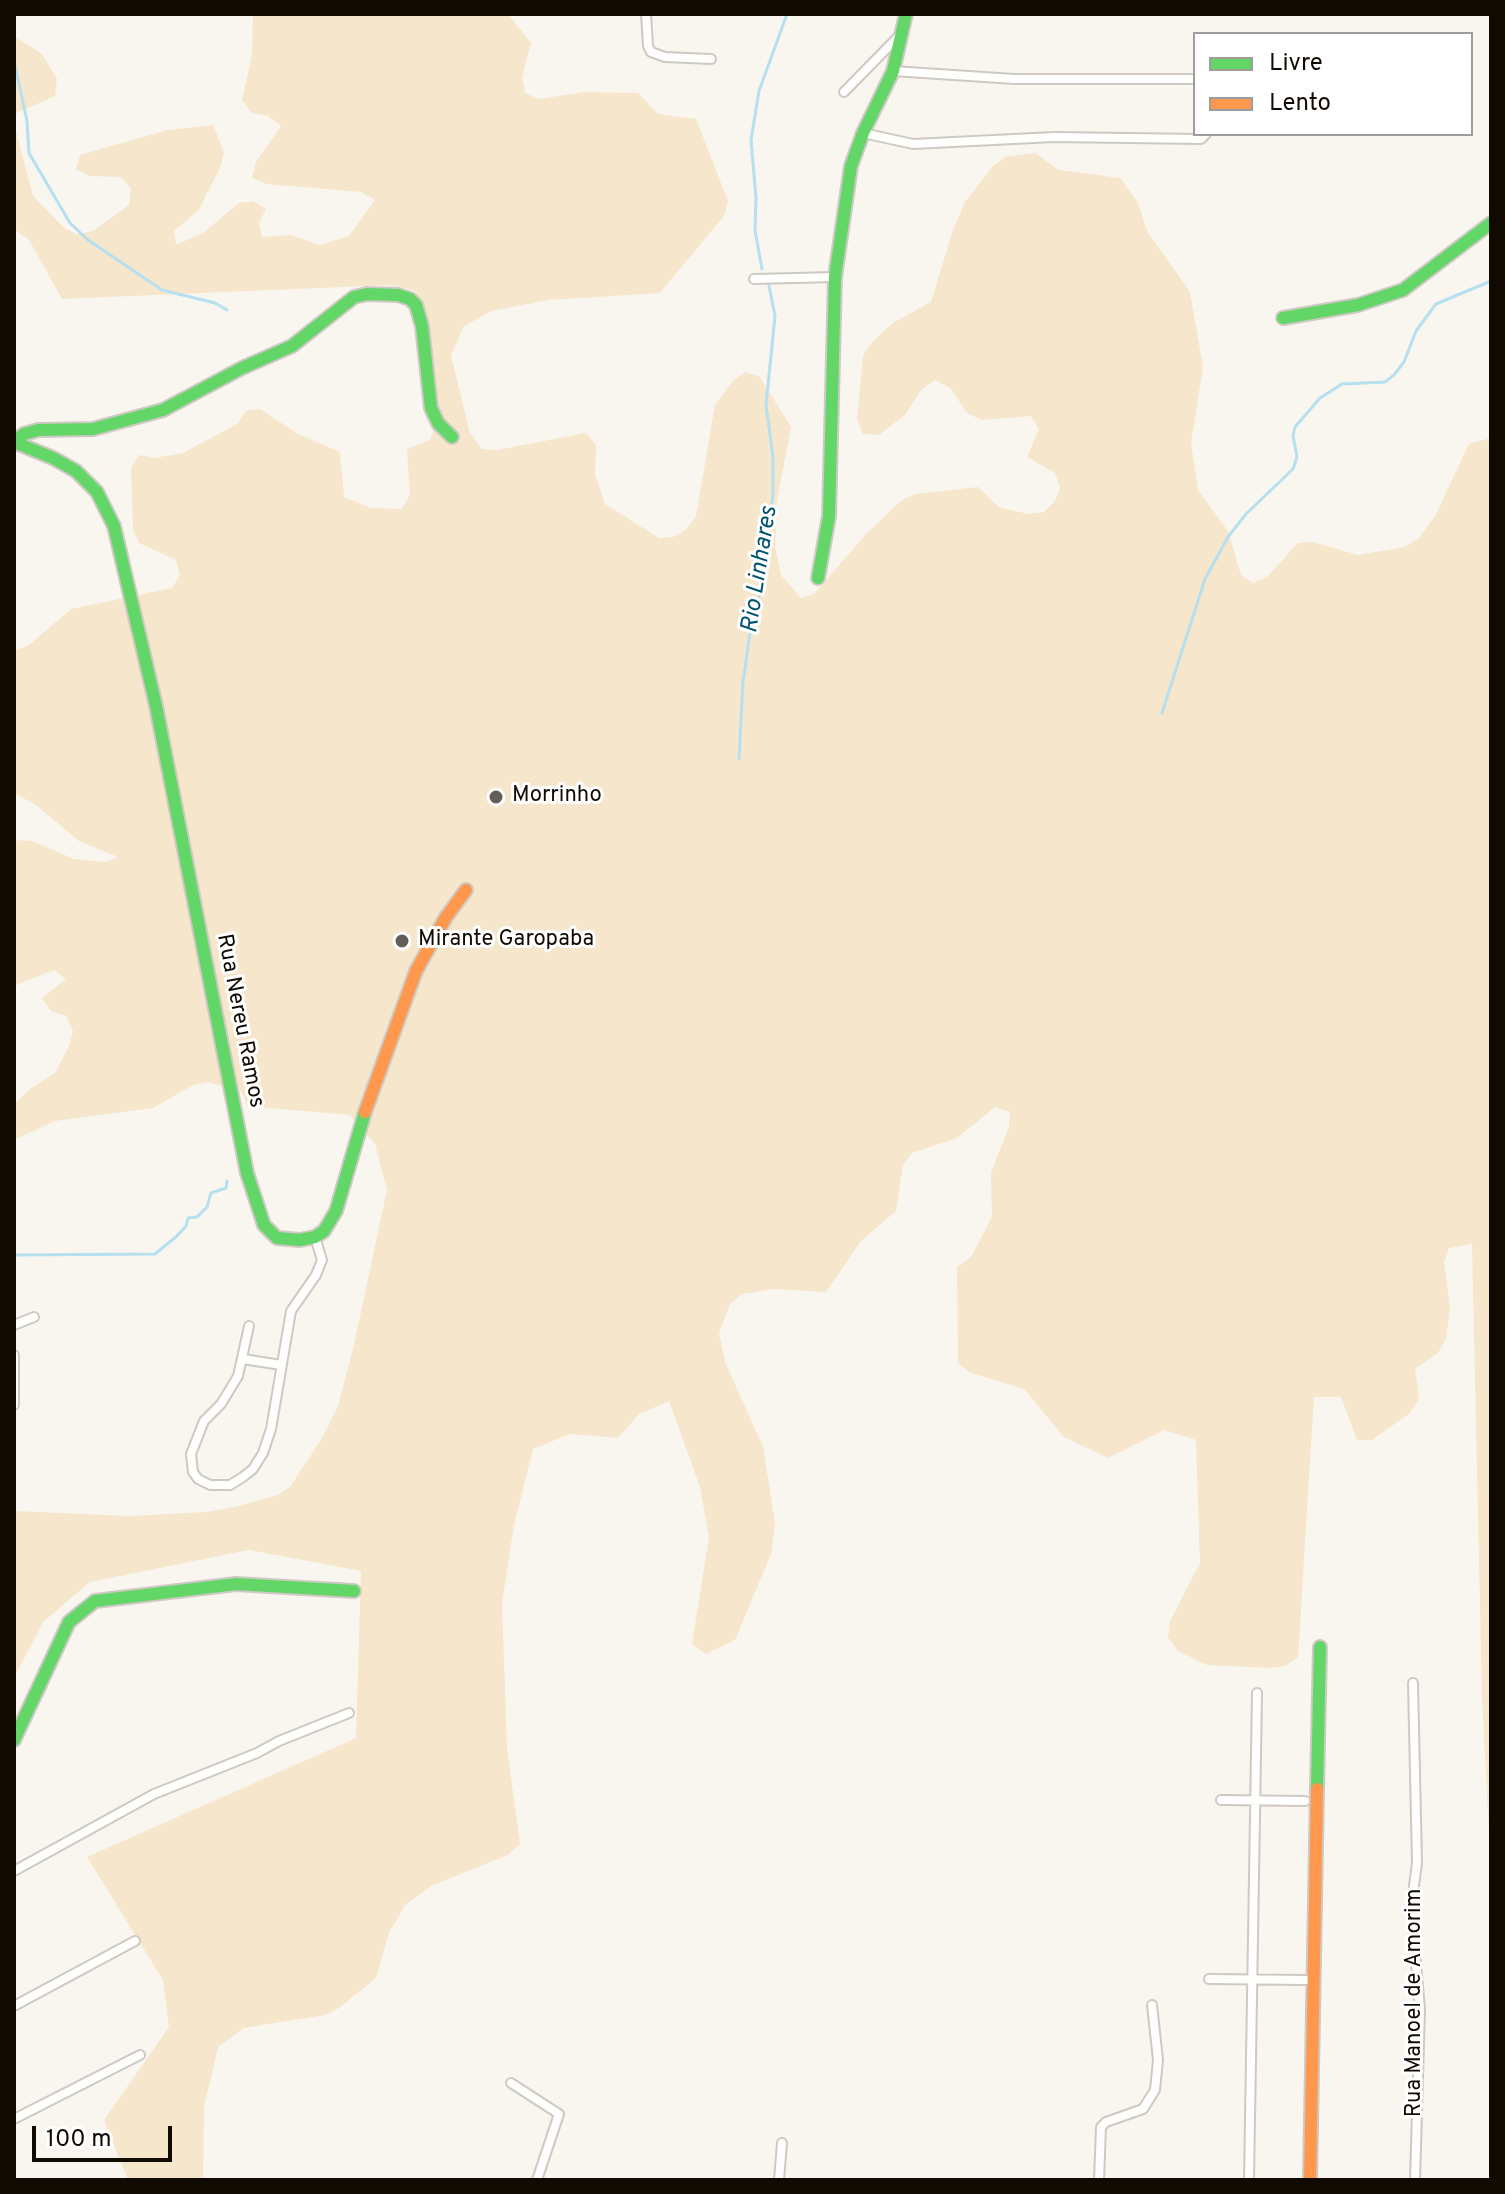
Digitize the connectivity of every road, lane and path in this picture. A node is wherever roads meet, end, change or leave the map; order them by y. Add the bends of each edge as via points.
1 (646, 14) edge
2 (906, 14) edge
3 (903, 32) junction
4 (711, 59) dead end
5 (893, 71) junction
6 (1193, 79) edge
7 (844, 92) dead end
8 (863, 133) junction
9 (1204, 136) edge
10 (1491, 223) edge
11 (835, 277) junction
12 (754, 279) dead end
13 (1283, 318) dead end
14 (452, 437) dead end
15 (14, 442) edge
16 (818, 578) dead end
17 (466, 890) dead end
18 (315, 1237) junction
19 (34, 1317) dead end
20 (14, 1325) edge
21 (249, 1326) dead end
22 (14, 1355) edge
23 (243, 1359) junction
24 (281, 1365) junction
25 (14, 1405) edge
26 (354, 1591) dead end
27 (1320, 1647) dead end
28 (1413, 1683) dead end
29 (1257, 1693) dead end
30 (349, 1713) dead end
31 (14, 1740) edge
32 (1221, 1800) dead end
33 (1255, 1801) junction
34 (1305, 1801) dead end
35 (14, 1871) edge
36 (135, 1941) dead end
37 (1209, 1979) dead end
38 (1252, 1979) junction
39 (1307, 1980) dead end
40 (1152, 2005) dead end
41 (14, 2006) edge
42 (140, 2055) dead end
43 (511, 2083) dead end
44 (14, 2119) edge
45 (782, 2143) dead end
46 (537, 2180) edge
47 (779, 2180) edge
48 (1099, 2180) edge
49 (1249, 2180) edge
50 (1310, 2180) edge
51 (1415, 2180) edge

1 - 4 street via 651,52
2 - 3 street
3 - 5 street
3 - 7 street
5 - 6 street via 1014,79
5 - 8 street
8 - 9 street via 913,144
8 - 11 street via 851,166
10 - 13 street via 1403,290 1358,305
11 - 12 street
11 - 16 street via 829,516
14 - 15 street via 431,408 416,305 398,295 367,294 354,297 292,346 163,410 93,429 38,430
15 - 18 street, Rua Nereu Ramos via 76,471 97,492 114,526 156,706 247,1173 269,1233 286,1240
17 - 18 street via 423,956 359,1128 336,1211
18 - 24 street via 322,1260 291,1311
19 - 20 street
21 - 23 street
22 - 25 street
23 - 24 street
23 - 24 street via 231,1391 204,1421 191,1454 193,1472 210,1485 230,1485 258,1461 271,1429
26 - 31 street via 236,1584 95,1601 69,1622
27 - 50 street
28 - 51 street, Rua Manoel de Amorim via 1417,1863 1411,1908 1420,2009
29 - 33 street
30 - 35 street via 154,1794
32 - 33 street
33 - 34 street
33 - 38 street
36 - 41 street
37 - 38 street
38 - 39 street
38 - 49 street
40 - 48 street via 1158,2060 1155,2090 1143,2109 1101,2127
42 - 44 street
43 - 46 street via 559,2114
45 - 47 street

